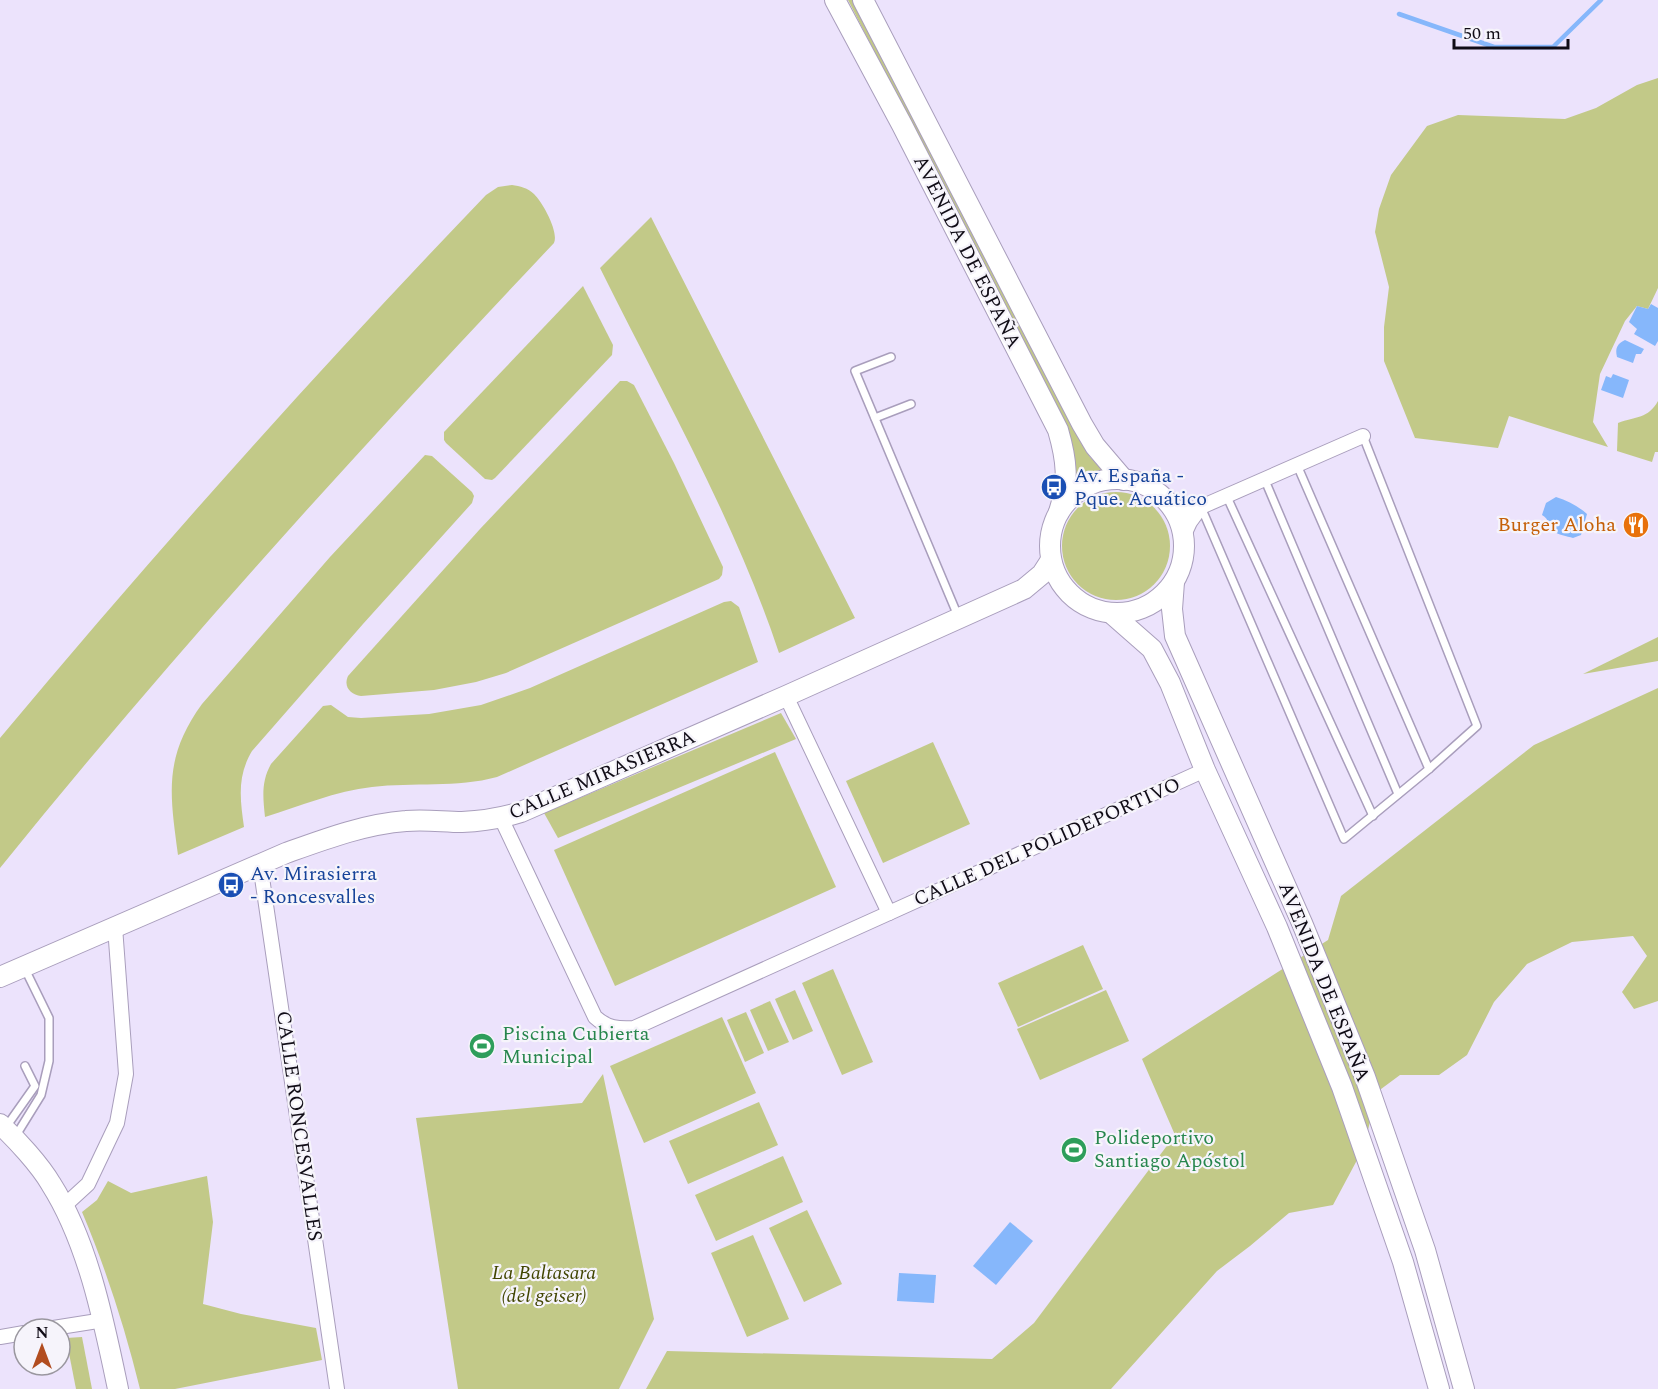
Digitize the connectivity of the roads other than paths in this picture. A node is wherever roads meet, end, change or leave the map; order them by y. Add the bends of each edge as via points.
1 (835, 0) edge
2 (863, 0) edge
3 (891, 357) dead end
4 (911, 404) dead end
5 (875, 418) junction
6 (1363, 436) joint
7 (1297, 465) junction
8 (1264, 478) junction
9 (1124, 480) junction
10 (1227, 497) junction
11 (1170, 505) junction
12 (1201, 507) junction
13 (1059, 512) junction
14 (1184, 537) junction
15 (1051, 560) junction
16 (1174, 582) junction
17 (1024, 589) junction
18 (1065, 589) junction
19 (1111, 613) junction
20 (959, 619) junction
21 (786, 696) junction
22 (1429, 769) junction
23 (1205, 770) junction
24 (1398, 794) junction
25 (1373, 816) junction
26 (501, 819) junction
27 (260, 864) junction
28 (889, 913) junction
29 (115, 927) junction
30 (24, 967) junction
31 (0, 977) edge
32 (26, 1066) dead end
33 (6, 1131) edge
34 (64, 1206) junction
35 (104, 1320) junction
36 (72, 1325) edge
37 (118, 1389) edge
38 (337, 1389) edge
39 (1439, 1389) edge
40 (1464, 1389) edge

1 - 13 main road, AVENIDA DE ESPAÑA via 1058,430 1066,458 1065,492
2 - 9 main road, AVENIDA DE ESPAÑA via 1082,424
3 - 5 lane via 855,371
4 - 5 lane
5 - 20 lane
6 - 7 street
6 - 22 lane via 1477,726
7 - 8 street
7 - 22 lane
8 - 10 street
8 - 24 lane
9 - 11 main road via 1146,486
9 - 13 main road via 1105,480 1087,487
10 - 12 street
10 - 25 lane
11 - 12 street via 1186,510
11 - 14 main road
12 - 14 street
12 - 25 lane via 1344,839
13 - 15 main road via 1051,536
14 - 16 main road via 1181,568
15 - 17 main road, CALLE MIRASIERRA
15 - 18 main road
16 - 19 main road via 1150,604 1135,611
16 - 40 main road, AVENIDA DE ESPAÑA via 1175,636 1302,923 1365,1077 1425,1250
17 - 18 main road, CALLE MIRASIERRA
17 - 20 main road, CALLE MIRASIERRA
18 - 19 main road via 1078,601
19 - 23 main road, AVENIDA DE ESPAÑA via 1152,649
20 - 21 main road, CALLE MIRASIERRA
21 - 26 main road, CALLE MIRASIERRA
21 - 28 street, CALLE DEL POLIDEPORTIVO
22 - 24 lane
23 - 28 street, CALLE DEL POLIDEPORTIVO
23 - 39 main road, AVENIDA DE ESPAÑA via 1278,927 1342,1087 1403,1262
24 - 25 lane
26 - 27 main road, CALLE MIRASIERRA via 407,820 362,828
26 - 28 street, CALLE DEL POLIDEPORTIVO via 595,1017 604,1025 619,1029 634,1028
27 - 29 main road, CALLE MIRASIERRA
27 - 38 street, CALLE RONCESVALLES
29 - 30 main road, CALLE MIRASIERRA
29 - 34 street via 126,1074 117,1123 88,1184
30 - 31 main road, CALLE MIRASIERRA
30 - 33 lane via 49,1018 49,1061 41,1095
32 - 33 lane via 35,1086
33 - 34 main road via 50,1181
34 - 35 main road
35 - 36 street
35 - 37 main road

